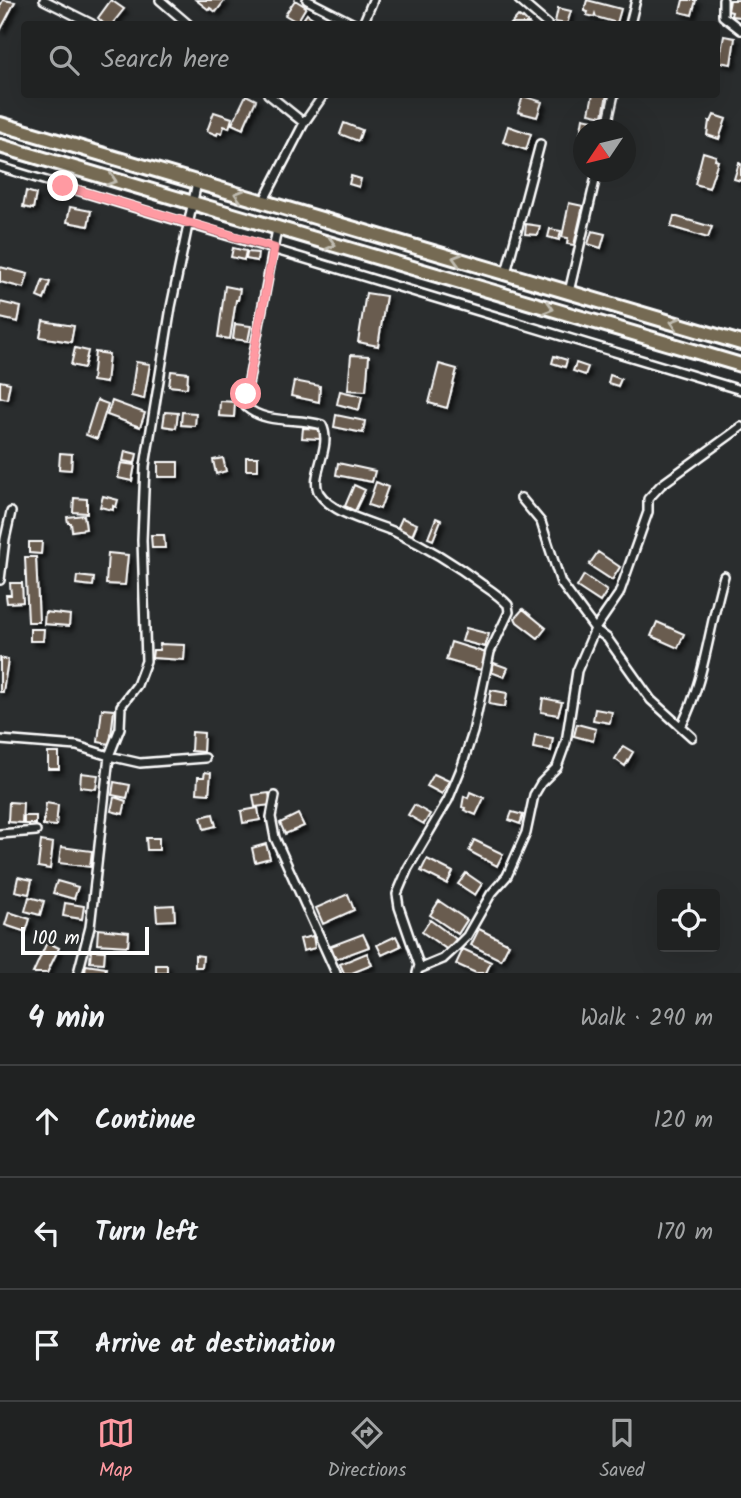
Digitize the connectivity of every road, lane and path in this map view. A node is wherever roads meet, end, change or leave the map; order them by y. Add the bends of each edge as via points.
1 (44, 0) edge
2 (160, 0) edge
3 (307, 0) edge
4 (373, 0) edge
5 (519, 0) edge
6 (636, 0) edge
7 (723, 0) edge
8 (86, 21) edge
9 (184, 21) edge
10 (348, 21) edge
11 (364, 21) edge
12 (544, 21) edge
13 (631, 21) edge
14 (741, 30) edge
15 (273, 98) edge
16 (321, 98) edge
17 (613, 98) edge
18 (608, 119) edge
19 (304, 122) junction
20 (0, 124) edge
21 (540, 144) dead end
22 (0, 146) edge
23 (0, 167) edge
24 (595, 182) edge
25 (197, 183) junction
26 (263, 202) junction
27 (194, 204) junction
28 (189, 224) junction
29 (277, 229) junction
30 (274, 248) junction
31 (506, 273) junction
32 (569, 292) junction
33 (741, 343) edge
34 (741, 365) edge
35 (741, 390) edge
36 (741, 427) edge
37 (521, 498) dead end
38 (11, 512) dead end
39 (724, 576) dead end
40 (0, 580) edge
41 (595, 629) junction
42 (681, 727) junction
43 (692, 737) dead end
44 (0, 740) edge
45 (108, 756) junction
46 (205, 758) dead end
47 (275, 796) dead end
48 (36, 831) dead end
49 (0, 834) edge
50 (418, 971) edge
51 (78, 973) edge
52 (336, 973) edge

1 - 8 street
2 - 9 street
3 - 10 street
4 - 11 street
5 - 12 street
6 - 13 street
7 - 14 street via 723,16
15 - 19 street
16 - 19 street
17 - 18 street
19 - 26 street
20 - 25 highway
21 - 31 street
22 -> 27 highway
23 - 28 street
24 - 32 street
26 -> 25 highway
25 - 27 street
31 -> 26 highway
27 - 28 street
27 - 29 highway
28 - 30 street
28 - 45 street via 144,478 146,661 137,685 121,706 120,728
29 - 30 street
29 -> 34 highway
30 - 35 street
30 - 50 street via 246,407 261,415 322,425 326,442 317,486 321,496 347,514 452,562 508,605 490,652 462,765 397,894
31 - 32 highway
33 -> 32 highway
36 - 41 street via 648,499 648,512 619,594
37 - 41 street via 541,522 561,583
38 - 40 street
39 - 42 street via 698,686
41 - 42 street via 607,638 651,700
41 - 50 street via 577,671 566,742 557,767 534,795 526,833 507,876 467,936 443,959
42 - 43 street
44 - 45 street via 77,746
45 - 46 street via 150,763
45 - 51 street via 90,927
47 - 52 street via 271,817 275,838
48 - 49 street

